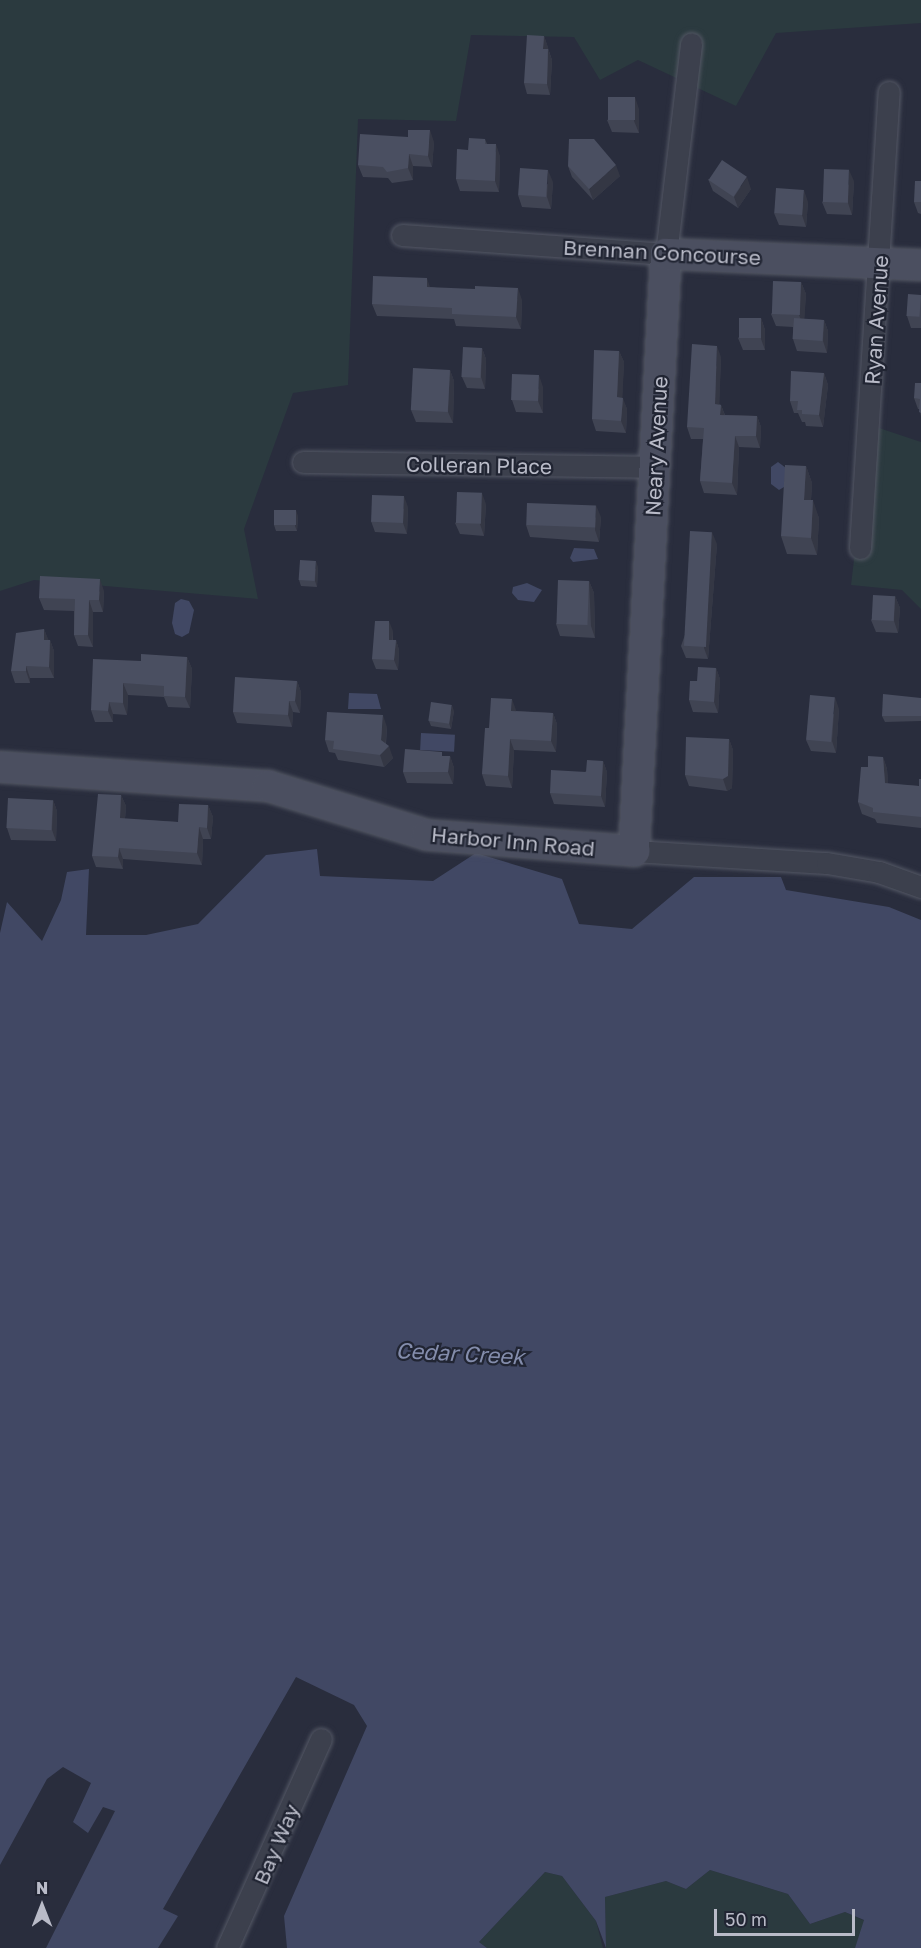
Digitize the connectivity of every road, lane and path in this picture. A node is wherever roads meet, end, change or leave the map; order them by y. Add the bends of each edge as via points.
1 (692, 43) dead end
2 (889, 92) dead end
3 (402, 235) dead end
4 (666, 254) junction
5 (881, 263) junction
6 (921, 265) edge
7 (303, 462) dead end
8 (656, 467) junction
9 (860, 548) dead end
10 (0, 767) edge
11 (634, 851) junction
12 (921, 887) edge
13 (321, 1739) dead end
14 (227, 1948) edge

1 - 4 street, Neary Avenue
2 - 5 street, Ryan Avenue
3 - 4 street, Brennan Concourse
4 - 5 main road, Brennan Concourse
4 - 8 main road, Neary Avenue
5 - 6 main road, Brennan Concourse
5 - 9 street, Ryan Avenue
7 - 8 street, Colleran Place
8 - 11 main road, Neary Avenue
10 - 11 main road, Harbor Inn Road via 268,786 427,835
11 - 12 street, Harbor Inn Road via 827,863 879,872
13 - 14 street, Bay Way

